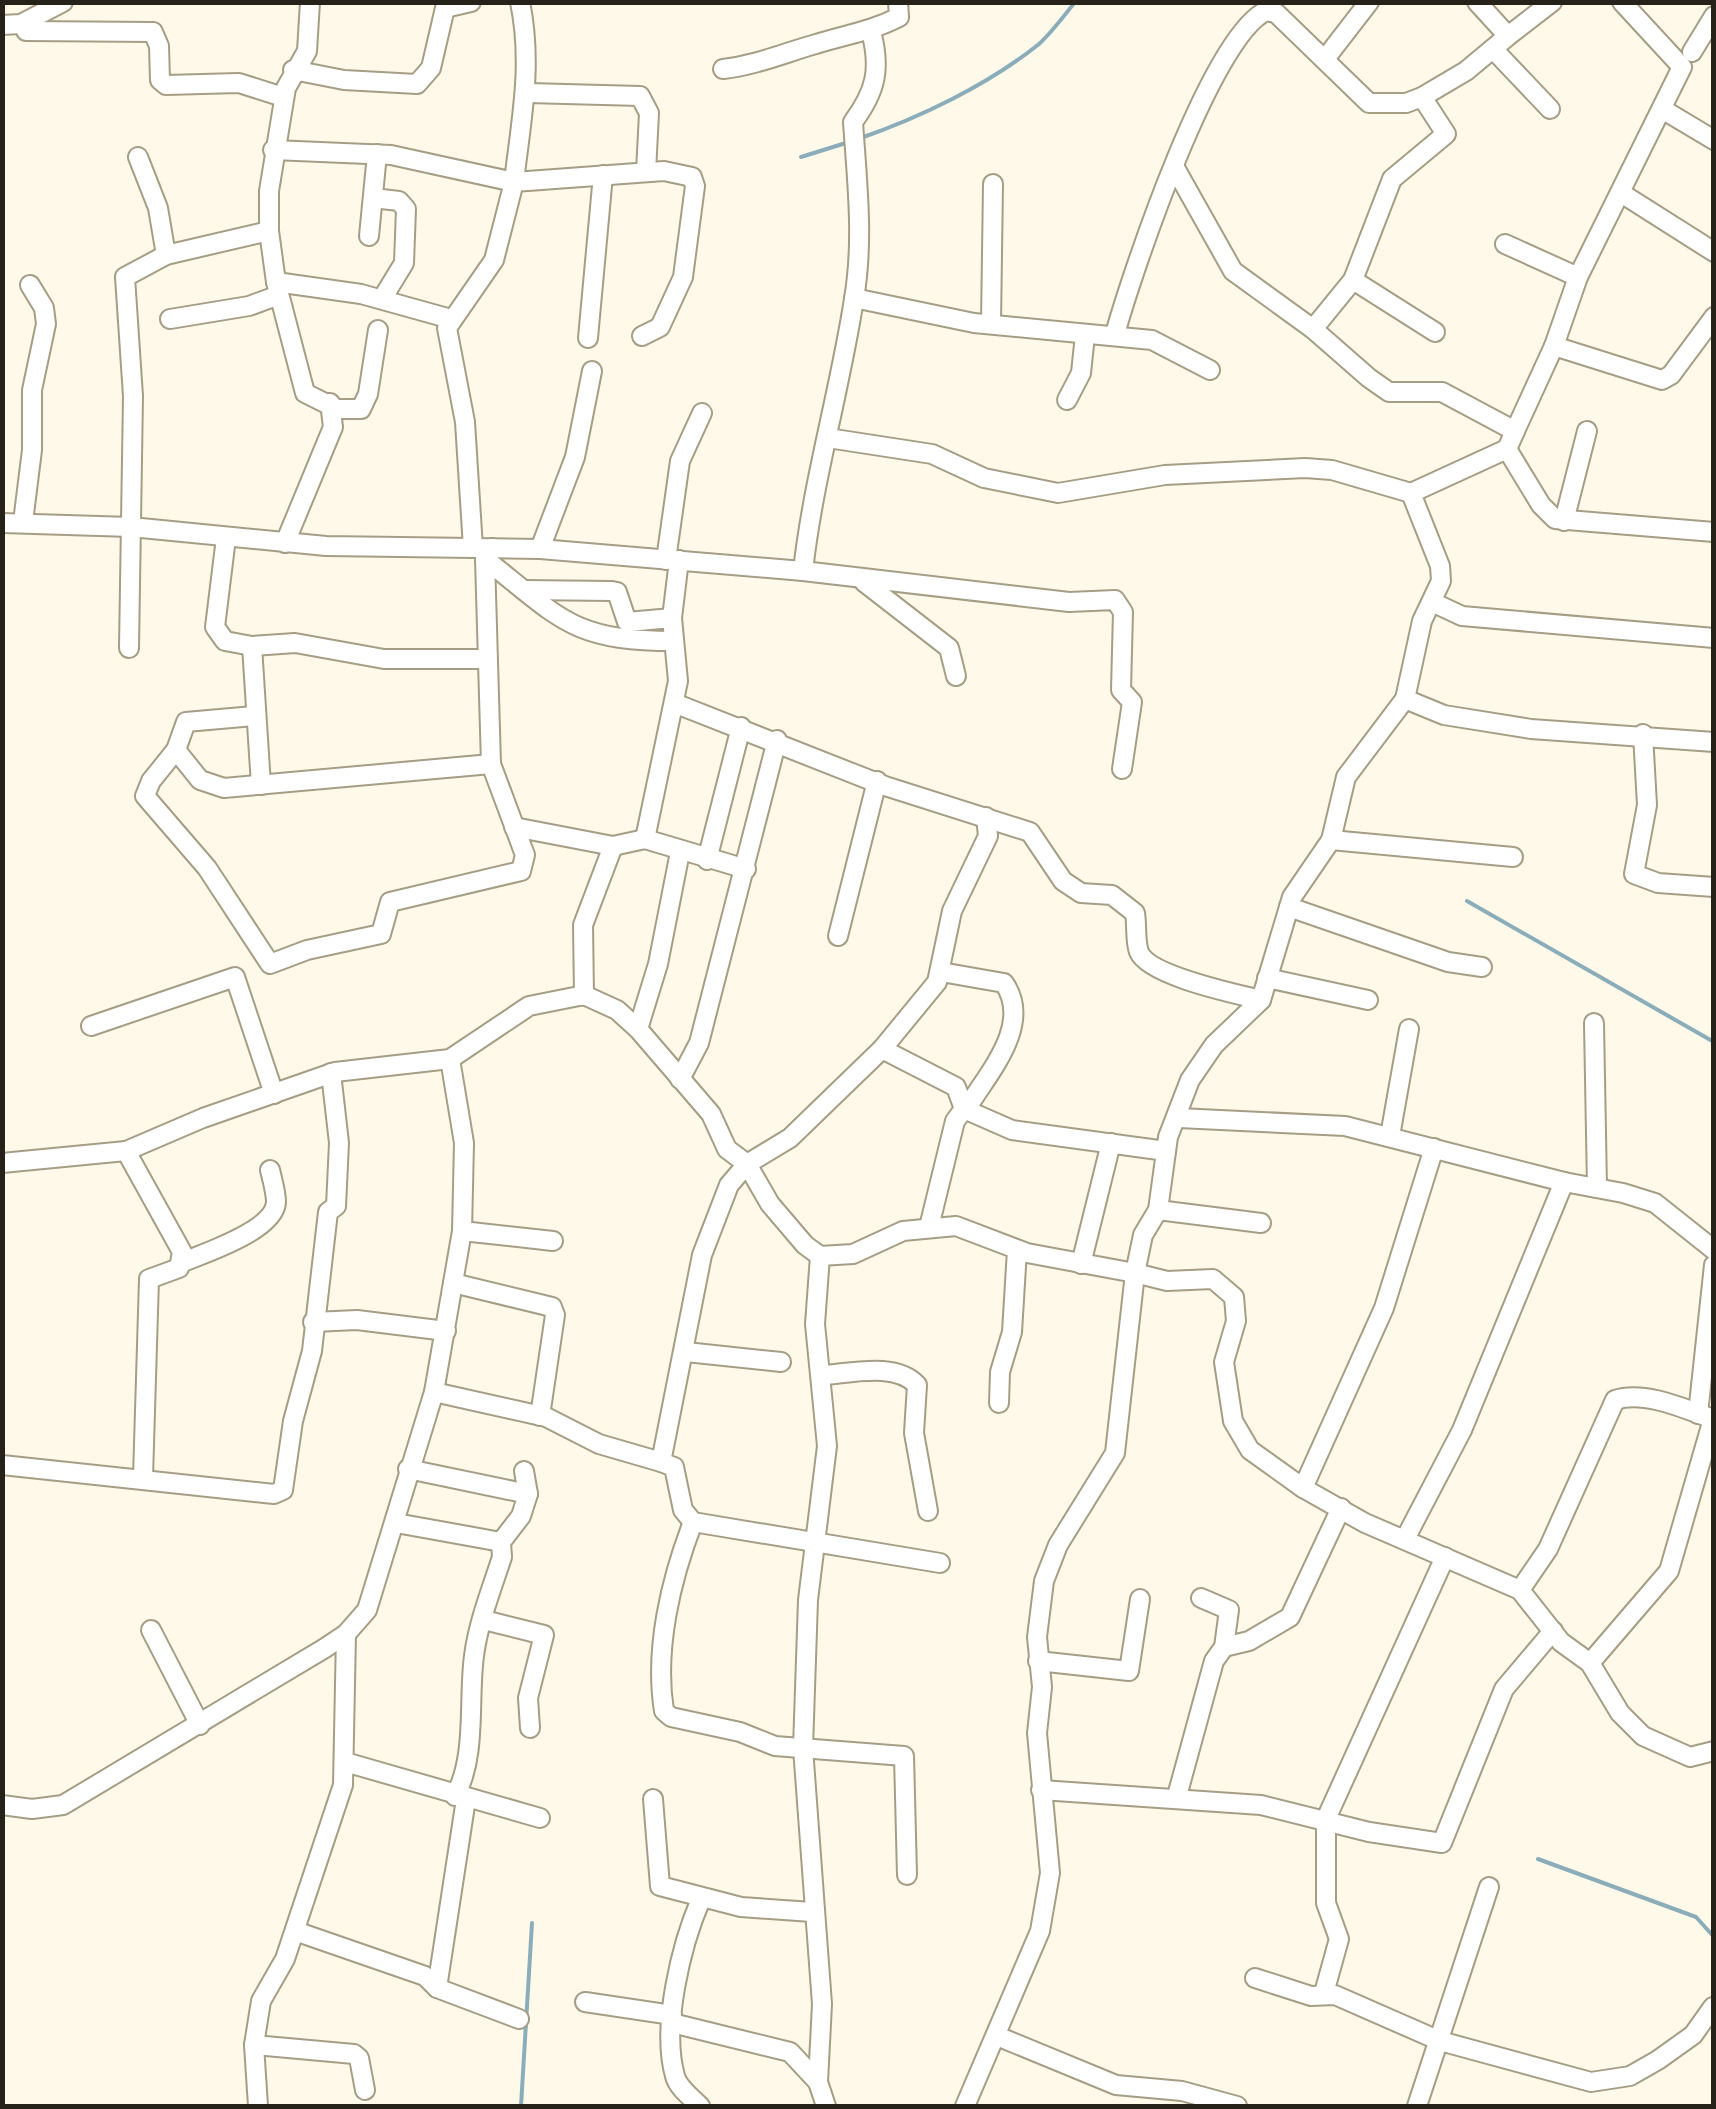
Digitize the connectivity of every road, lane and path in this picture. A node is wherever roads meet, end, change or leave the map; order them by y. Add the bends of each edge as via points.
1 (62, 2) edge
2 (310, 2) edge
3 (471, 2) edge
4 (520, 2) edge
5 (898, 2) edge
6 (1369, 2) edge
7 (1477, 2) edge
8 (1552, 2) edge
9 (1622, 2) edge
10 (1714, 16) edge
11 (2, 25) edge
12 (26, 31) dead end
13 (870, 31) junction
14 (1508, 36) junction
15 (1493, 49) junction
16 (1714, 56) edge
17 (1325, 59) junction
18 (1687, 59) junction
19 (723, 69) dead end
20 (293, 70) junction
21 (528, 93) junction
22 (1422, 97) junction
23 (283, 98) junction
24 (1550, 109) dead end
25 (1662, 109) junction
26 (1714, 140) edge
27 (273, 150) junction
28 (377, 154) junction
29 (138, 158) dead end
30 (1175, 168) junction
31 (646, 172) junction
32 (603, 174) junction
33 (514, 182) junction
34 (993, 184) dead end
35 (1621, 193) junction
36 (373, 198) junction
37 (269, 231) junction
38 (369, 236) dead end
39 (1505, 244) dead end
40 (1714, 252) edge
41 (166, 255) junction
42 (1578, 276) junction
43 (1353, 280) junction
44 (30, 285) dead end
45 (278, 288) junction
46 (854, 298) junction
47 (382, 299) junction
48 (1714, 317) edge
49 (170, 319) dead end
50 (451, 320) junction
51 (991, 324) junction
52 (1313, 329) junction
53 (378, 330) dead end
54 (1435, 332) dead end
55 (1115, 334) junction
56 (1085, 335) junction
57 (642, 336) dead end
58 (588, 338) dead end
59 (1554, 346) junction
60 (1210, 370) dead end
61 (592, 371) dead end
62 (1067, 400) dead end
63 (330, 403) junction
64 (702, 413) dead end
65 (1587, 430) dead end
66 (1516, 431) junction
67 (828, 438) junction
68 (1507, 449) junction
69 (1411, 493) junction
70 (1564, 521) junction
71 (23, 522) junction
72 (2, 523) edge
73 (131, 527) junction
74 (1714, 532) edge
75 (226, 538) junction
76 (285, 543) junction
77 (540, 549) junction
78 (484, 552) junction
79 (673, 560) junction
80 (803, 571) junction
81 (863, 582) junction
82 (523, 590) junction
83 (1432, 602) junction
84 (672, 618) junction
85 (1714, 638) edge
86 (674, 641) junction
87 (252, 646) junction
88 (129, 648) dead end
89 (488, 659) junction
90 (956, 676) dead end
91 (1405, 699) junction
92 (674, 704) junction
93 (254, 716) junction
94 (741, 727) junction
95 (1644, 734) junction
96 (776, 740) junction
97 (1714, 742) edge
98 (176, 750) junction
99 (491, 764) junction
100 (1122, 769) dead end
101 (877, 782) junction
102 (261, 785) junction
103 (986, 817) junction
104 (514, 827) junction
105 (645, 839) junction
106 (1331, 840) junction
107 (613, 846) junction
108 (680, 852) junction
109 (1513, 857) dead end
110 (707, 860) junction
111 (746, 868) junction
112 (1714, 887) edge
113 (1289, 907) junction
114 (838, 936) dead end
115 (270, 964) junction
116 (1482, 967) dead end
117 (941, 972) junction
118 (235, 976) junction
119 (1267, 978) junction
120 (584, 994) junction
121 (1262, 1000) junction
122 (1368, 1000) dead end
123 (1594, 1023) dead end
124 (91, 1026) dead end
125 (638, 1029) junction
126 (1409, 1029) dead end
127 (882, 1049) junction
128 (450, 1060) junction
129 (331, 1073) junction
130 (680, 1080) junction
131 (274, 1094) junction
132 (966, 1109) junction
133 (1178, 1118) junction
134 (1390, 1136) junction
135 (1110, 1143) junction
136 (1434, 1148) junction
137 (126, 1151) junction
138 (1166, 1151) junction
139 (2, 1164) edge
140 (747, 1164) junction
141 (270, 1170) dead end
142 (1564, 1182) junction
143 (1597, 1188) junction
144 (1158, 1210) junction
145 (1260, 1223) dead end
146 (929, 1227) junction
147 (462, 1231) junction
148 (553, 1241) dead end
149 (1018, 1250) junction
150 (1714, 1250) edge
151 (820, 1256) junction
152 (182, 1262) junction
153 (1081, 1264) junction
154 (1714, 1264) edge
155 (1136, 1273) junction
156 (453, 1283) junction
157 (313, 1322) junction
158 (446, 1330) junction
159 (686, 1352) junction
160 (781, 1362) dead end
161 (823, 1375) junction
162 (434, 1392) junction
163 (1708, 1392) edge
164 (999, 1403) dead end
165 (1698, 1414) junction
166 (540, 1416) junction
167 (661, 1462) junction
168 (2, 1466) edge
169 (408, 1469) junction
170 (524, 1470) dead end
171 (143, 1477) junction
172 (1303, 1488) junction
173 (528, 1494) junction
174 (1341, 1508) junction
175 (928, 1511) dead end
176 (693, 1522) junction
177 (396, 1523) junction
178 (1404, 1538) junction
179 (501, 1542) junction
180 (815, 1543) junction
181 (1445, 1557) junction
182 (940, 1563) dead end
183 (1520, 1590) junction
184 (1201, 1598) dead end
185 (1140, 1599) dead end
186 (484, 1620) junction
187 (151, 1630) dead end
188 (1553, 1630) junction
189 (346, 1634) junction
190 (1224, 1647) junction
191 (1038, 1661) junction
192 (1590, 1663) junction
193 (200, 1725) junction
194 (530, 1728) dead end
195 (803, 1748) junction
196 (1714, 1750) edge
197 (345, 1762) junction
198 (1041, 1790) junction
199 (1177, 1796) junction
200 (460, 1797) junction
201 (653, 1799) dead end
202 (2, 1805) edge
203 (540, 1818) dead end
204 (1326, 1819) junction
205 (906, 1875) dead end
206 (1489, 1888) dead end
207 (700, 1899) junction
208 (812, 1912) junction
209 (295, 1930) junction
210 (1255, 1978) dead end
211 (437, 1988) junction
212 (1324, 1992) junction
213 (586, 2002) dead end
214 (1713, 2007) edge
215 (519, 2019) dead end
216 (672, 2019) junction
217 (997, 2036) junction
218 (1440, 2040) junction
219 (254, 2045) junction
220 (818, 2082) junction
221 (365, 2090) dead end
222 (258, 2106) edge
223 (700, 2106) edge
224 (826, 2106) edge
225 (965, 2106) edge
226 (1237, 2106) edge
227 (1417, 2106) edge

1 - 11 street via 21,24
2 - 20 street via 306,50
3 - 20 street via 444,8 431,68 417,84
4 - 21 street
5 - 13 street via 899,17
6 - 17 street
7 - 14 street
8 - 14 street
9 - 18 street
10 - 18 street
12 - 23 street via 152,32 166,86 239,83
13 - 19 street via 764,64
13 - 46 street via 879,62 870,101 853,122 861,205
14 - 15 street
15 - 22 street
15 - 24 street
16 - 18 street
17 - 22 street via 1369,103
17 - 30 street via 1276,13 1256,16 1224,60
18 - 25 street
20 - 23 street
21 - 31 street via 640,96 648,112
21 - 33 street
22 - 43 street via 1446,134 1392,179
23 - 27 street
25 - 26 street
25 - 35 street
27 - 28 street
27 - 37 street
28 - 33 street
28 - 36 street
29 - 41 street via 158,208
30 - 52 street via 1232,271
30 - 55 street
31 - 32 street
31 - 57 street via 687,174 695,186 682,278 660,327
32 - 33 street
32 - 58 street
33 - 50 street via 494,260
34 - 51 street
35 - 40 street
35 - 42 street
36 - 38 street
36 - 47 street via 406,208 404,263
37 - 41 street
37 - 45 street
39 - 42 street
41 - 73 street via 130,272 122,286 133,384
42 - 59 street
43 - 52 street
43 - 54 street
44 - 71 street via 46,324 32,390
45 - 47 street
45 - 49 street via 249,306
45 - 63 street via 300,382 305,393
46 - 51 street
46 - 67 street
47 - 50 street
48 - 59 street via 1662,380
50 - 78 street via 447,338
51 - 56 street
52 - 66 street via 1384,389 1442,392
53 - 63 street via 361,408
55 - 56 street
55 - 60 street via 1167,344
56 - 62 street via 1081,373
59 - 66 street
61 - 77 street via 575,456
63 - 76 street via 333,426
64 - 79 street via 680,461
65 - 70 street
66 - 68 street
67 - 69 street via 932,454 984,478 1058,493 1165,475 1305,468
67 - 80 street
68 - 69 street
68 - 70 street via 1541,505
69 - 83 street via 1440,566
70 - 74 street
71 - 72 street
71 - 73 street
73 - 75 street
73 - 88 street
75 - 76 street
75 - 87 street via 216,632 224,641
76 - 78 street
77 - 78 street
77 - 79 street
78 - 82 street
78 - 89 street
79 - 80 street
79 - 84 street
80 - 81 street
81 - 90 street via 949,648
81 - 100 street via 1119,602 1121,690 1132,702
82 - 84 street via 612,591 626,622
82 - 86 street via 575,629 620,640
83 - 85 street via 1462,616
83 - 91 street
84 - 86 street
86 - 92 street
87 - 89 street via 295,643 384,659
87 - 93 street
89 - 99 street
91 - 95 street via 1444,715 1531,729
91 - 106 street via 1350,769
92 - 94 street
92 - 105 street
93 - 98 street via 186,722
93 - 102 street
94 - 96 street
94 - 110 street
95 - 97 street
95 - 112 street via 1648,805 1634,874 1658,883
96 - 101 street
96 - 111 street
98 - 102 street via 200,780
98 - 115 street via 145,796 227,895
99 - 102 street
99 - 104 street
101 - 103 street
101 - 114 street
103 - 117 street via 988,836 952,911
103 - 121 street via 1030,832 1050,867 1080,893 1124,902 1135,913 1139,952 1148,961 1199,984
104 - 107 street
104 - 115 street via 525,855 521,870 390,902 381,934
105 - 107 street
105 - 108 street
106 - 109 street
106 - 113 street
107 - 120 street via 586,912
108 - 110 street
108 - 125 street
110 - 111 street
111 - 130 street via 699,1043
113 - 116 street via 1448,962
113 - 119 street
115 - 118 street
117 - 127 street
117 - 132 street via 1004,983 1015,1014 997,1066
118 - 124 street
118 - 131 street
119 - 121 street
119 - 122 street
120 - 125 street
120 - 128 street via 529,1006
121 - 133 street via 1199,1064
123 - 143 street
125 - 130 street
126 - 134 street
127 - 132 street via 956,1087
127 - 140 street via 790,1138
128 - 129 street
128 - 147 street via 464,1143
129 - 131 street
129 - 157 street via 340,1184 328,1212
130 - 140 street via 711,1114 727,1149
131 - 137 street
132 - 135 street via 1012,1130
132 - 146 street via 956,1121
133 - 134 street via 1308,1122
133 - 138 street
134 - 136 street
135 - 138 street
135 - 153 street
136 - 142 street
136 - 172 street via 1377,1326
137 - 139 street
137 - 152 street
138 - 144 street
140 - 151 street via 770,1204
140 - 159 street via 728,1185 708,1238
141 - 152 street via 276,1205 271,1214 234,1242
142 - 143 street
142 - 178 street via 1462,1430
143 - 150 street via 1655,1203
144 - 145 street
144 - 155 street via 1143,1236
146 - 149 street via 974,1231
146 - 151 street via 853,1254
147 - 148 street
147 - 156 street
149 - 153 street
149 - 164 street
151 - 161 street via 815,1324
152 - 171 street via 149,1279
153 - 155 street
154 - 163 street
155 - 172 street via 1167,1281 1213,1278 1234,1296 1236,1321 1224,1362 1233,1421 1250,1450
155 - 191 street via 1116,1453 1049,1563
156 - 158 street
156 - 166 street via 552,1307
157 - 158 street
157 - 171 street via 280,1493
158 - 162 street
159 - 160 street
159 - 167 street
161 - 175 street via 888,1372 917,1385 914,1433
161 - 180 street via 827,1446
162 - 166 street
162 - 169 street
163 - 165 street
165 - 183 street via 1626,1396 1616,1400 1548,1549
165 - 192 street via 1713,1419 1669,1571
166 - 167 street via 599,1444
167 - 176 street via 674,1467 683,1510
168 - 171 street
169 - 173 street
169 - 177 street
170 - 173 street
172 - 174 street
173 - 179 street
174 - 178 street
174 - 190 street via 1290,1617
176 - 180 street
176 - 195 street via 665,1627 664,1710 775,1746
177 - 179 street
177 - 189 street via 367,1610
178 - 181 street
179 - 186 street
180 - 182 street
180 - 195 street
181 - 183 street
181 - 204 street
183 - 188 street
184 - 190 street via 1228,1610
185 - 191 street via 1129,1670
186 - 194 street via 542,1631 528,1698
186 - 200 street via 474,1652
187 - 193 street
188 - 192 street
188 - 204 street via 1504,1689 1442,1844
189 - 193 street
189 - 197 street
190 - 199 street via 1214,1661
191 - 198 street
192 - 196 street via 1620,1713 1643,1736 1690,1756
193 - 202 street via 63,1805
195 - 205 street via 904,1756
195 - 208 street
197 - 200 street
197 - 209 street via 339,1804
198 - 199 street
198 - 217 street via 1050,1873 1040,1931
199 - 204 street
200 - 203 street
200 - 211 street
201 - 207 street via 660,1886
204 - 212 street via 1326,1903 1339,1940
206 - 218 street
207 - 208 street
207 - 216 street
208 - 220 street via 824,2043
209 - 211 street via 425,1976
209 - 219 street via 261,2001
210 - 212 street via 1311,1996
211 - 215 street
212 - 218 street
213 - 216 street
214 - 218 street via 1693,2035 1614,2081 1592,2082
216 - 220 street via 790,2052
216 - 223 street via 675,2078
217 - 225 street
217 - 226 street via 1116,2085 1182,2091
218 - 227 street
219 - 221 street via 354,2054
219 - 222 street
220 - 224 street

